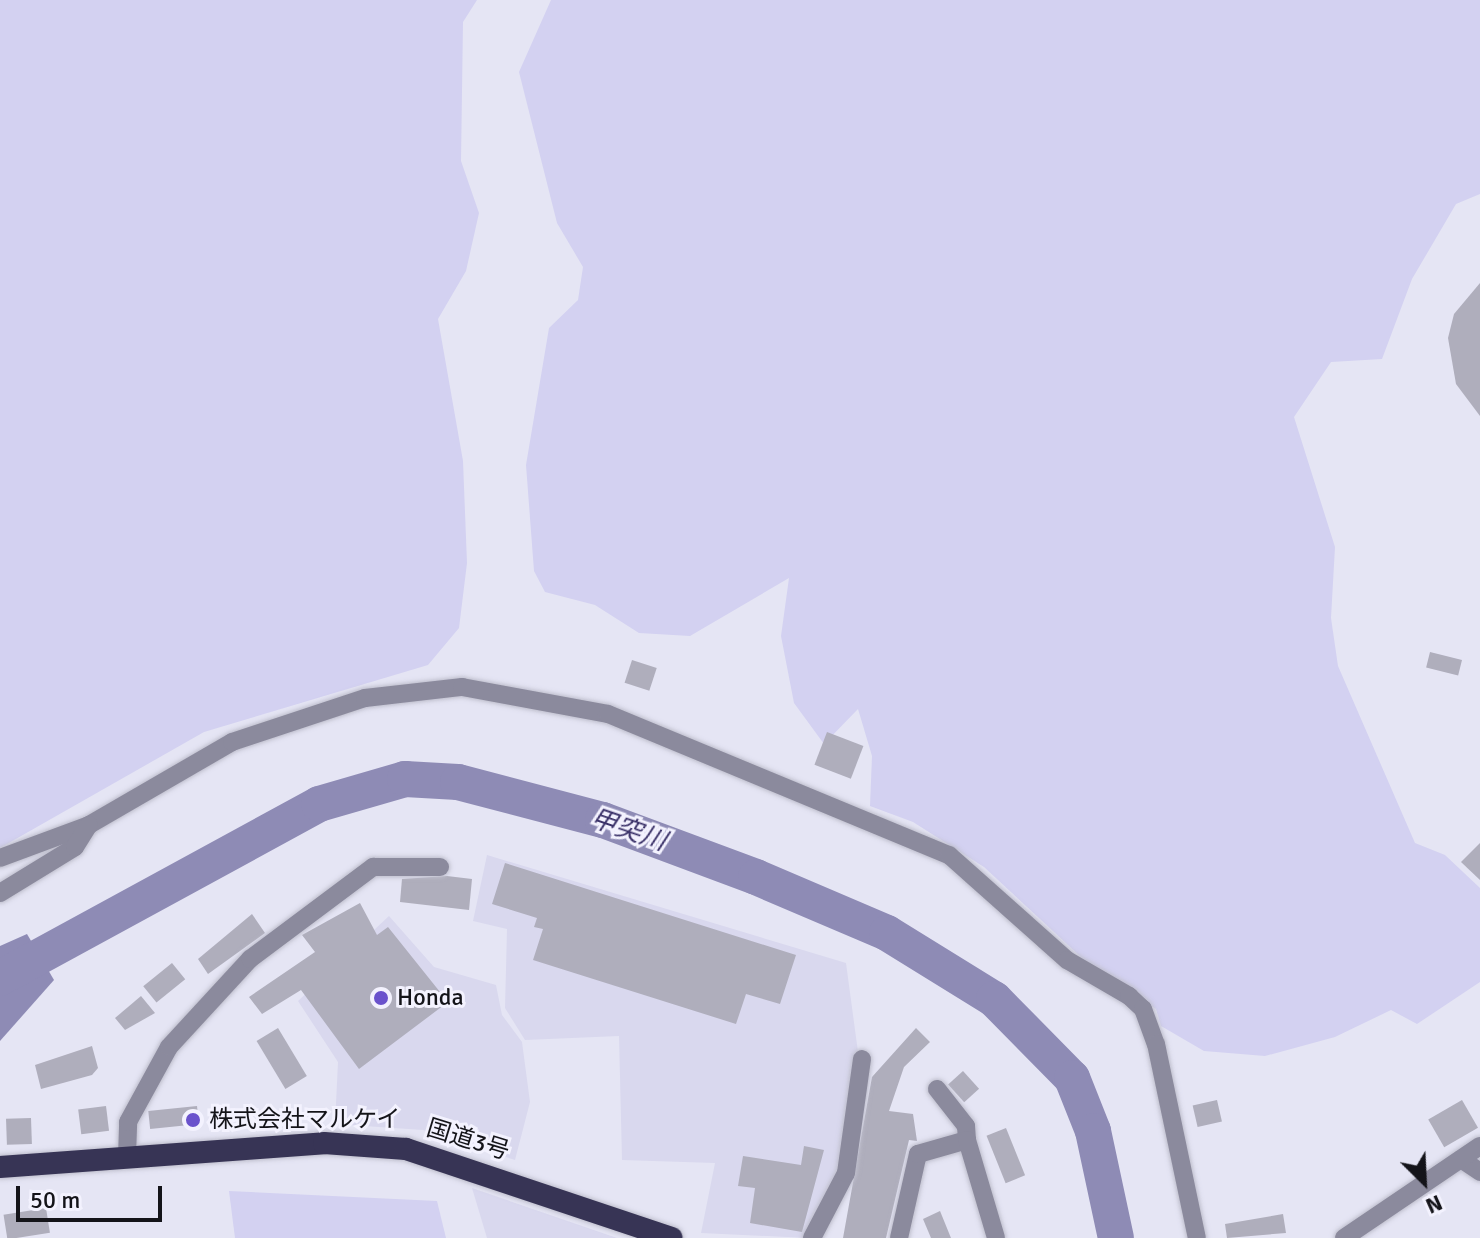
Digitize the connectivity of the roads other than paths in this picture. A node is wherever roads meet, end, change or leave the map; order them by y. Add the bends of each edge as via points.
1 (89, 825) junction
2 (0, 858) edge
3 (440, 867) dead end
4 (0, 893) edge
5 (862, 1059) dead end
6 (937, 1089) dead end
7 (967, 1140) junction
8 (1480, 1146) edge
9 (127, 1156) junction
10 (1461, 1159) junction
11 (0, 1167) edge
12 (1480, 1172) edge
13 (672, 1238) edge
14 (812, 1238) edge
15 (899, 1238) edge
16 (996, 1238) edge
17 (1197, 1238) edge
18 (1344, 1238) edge

1 - 2 street
1 - 4 street via 75,847
1 - 17 street via 232,742 401,690 505,691 661,732 949,855 1067,960 1143,1009
3 - 9 street via 373,867 250,959 169,1047 128,1122
5 - 14 street via 846,1173
6 - 7 street via 966,1126
7 - 15 street via 918,1154
7 - 16 street
8 - 10 street
9 - 11 highway, 国道3号
9 - 13 highway, 国道3号 via 324,1143 406,1149
10 - 12 street
10 - 18 street

